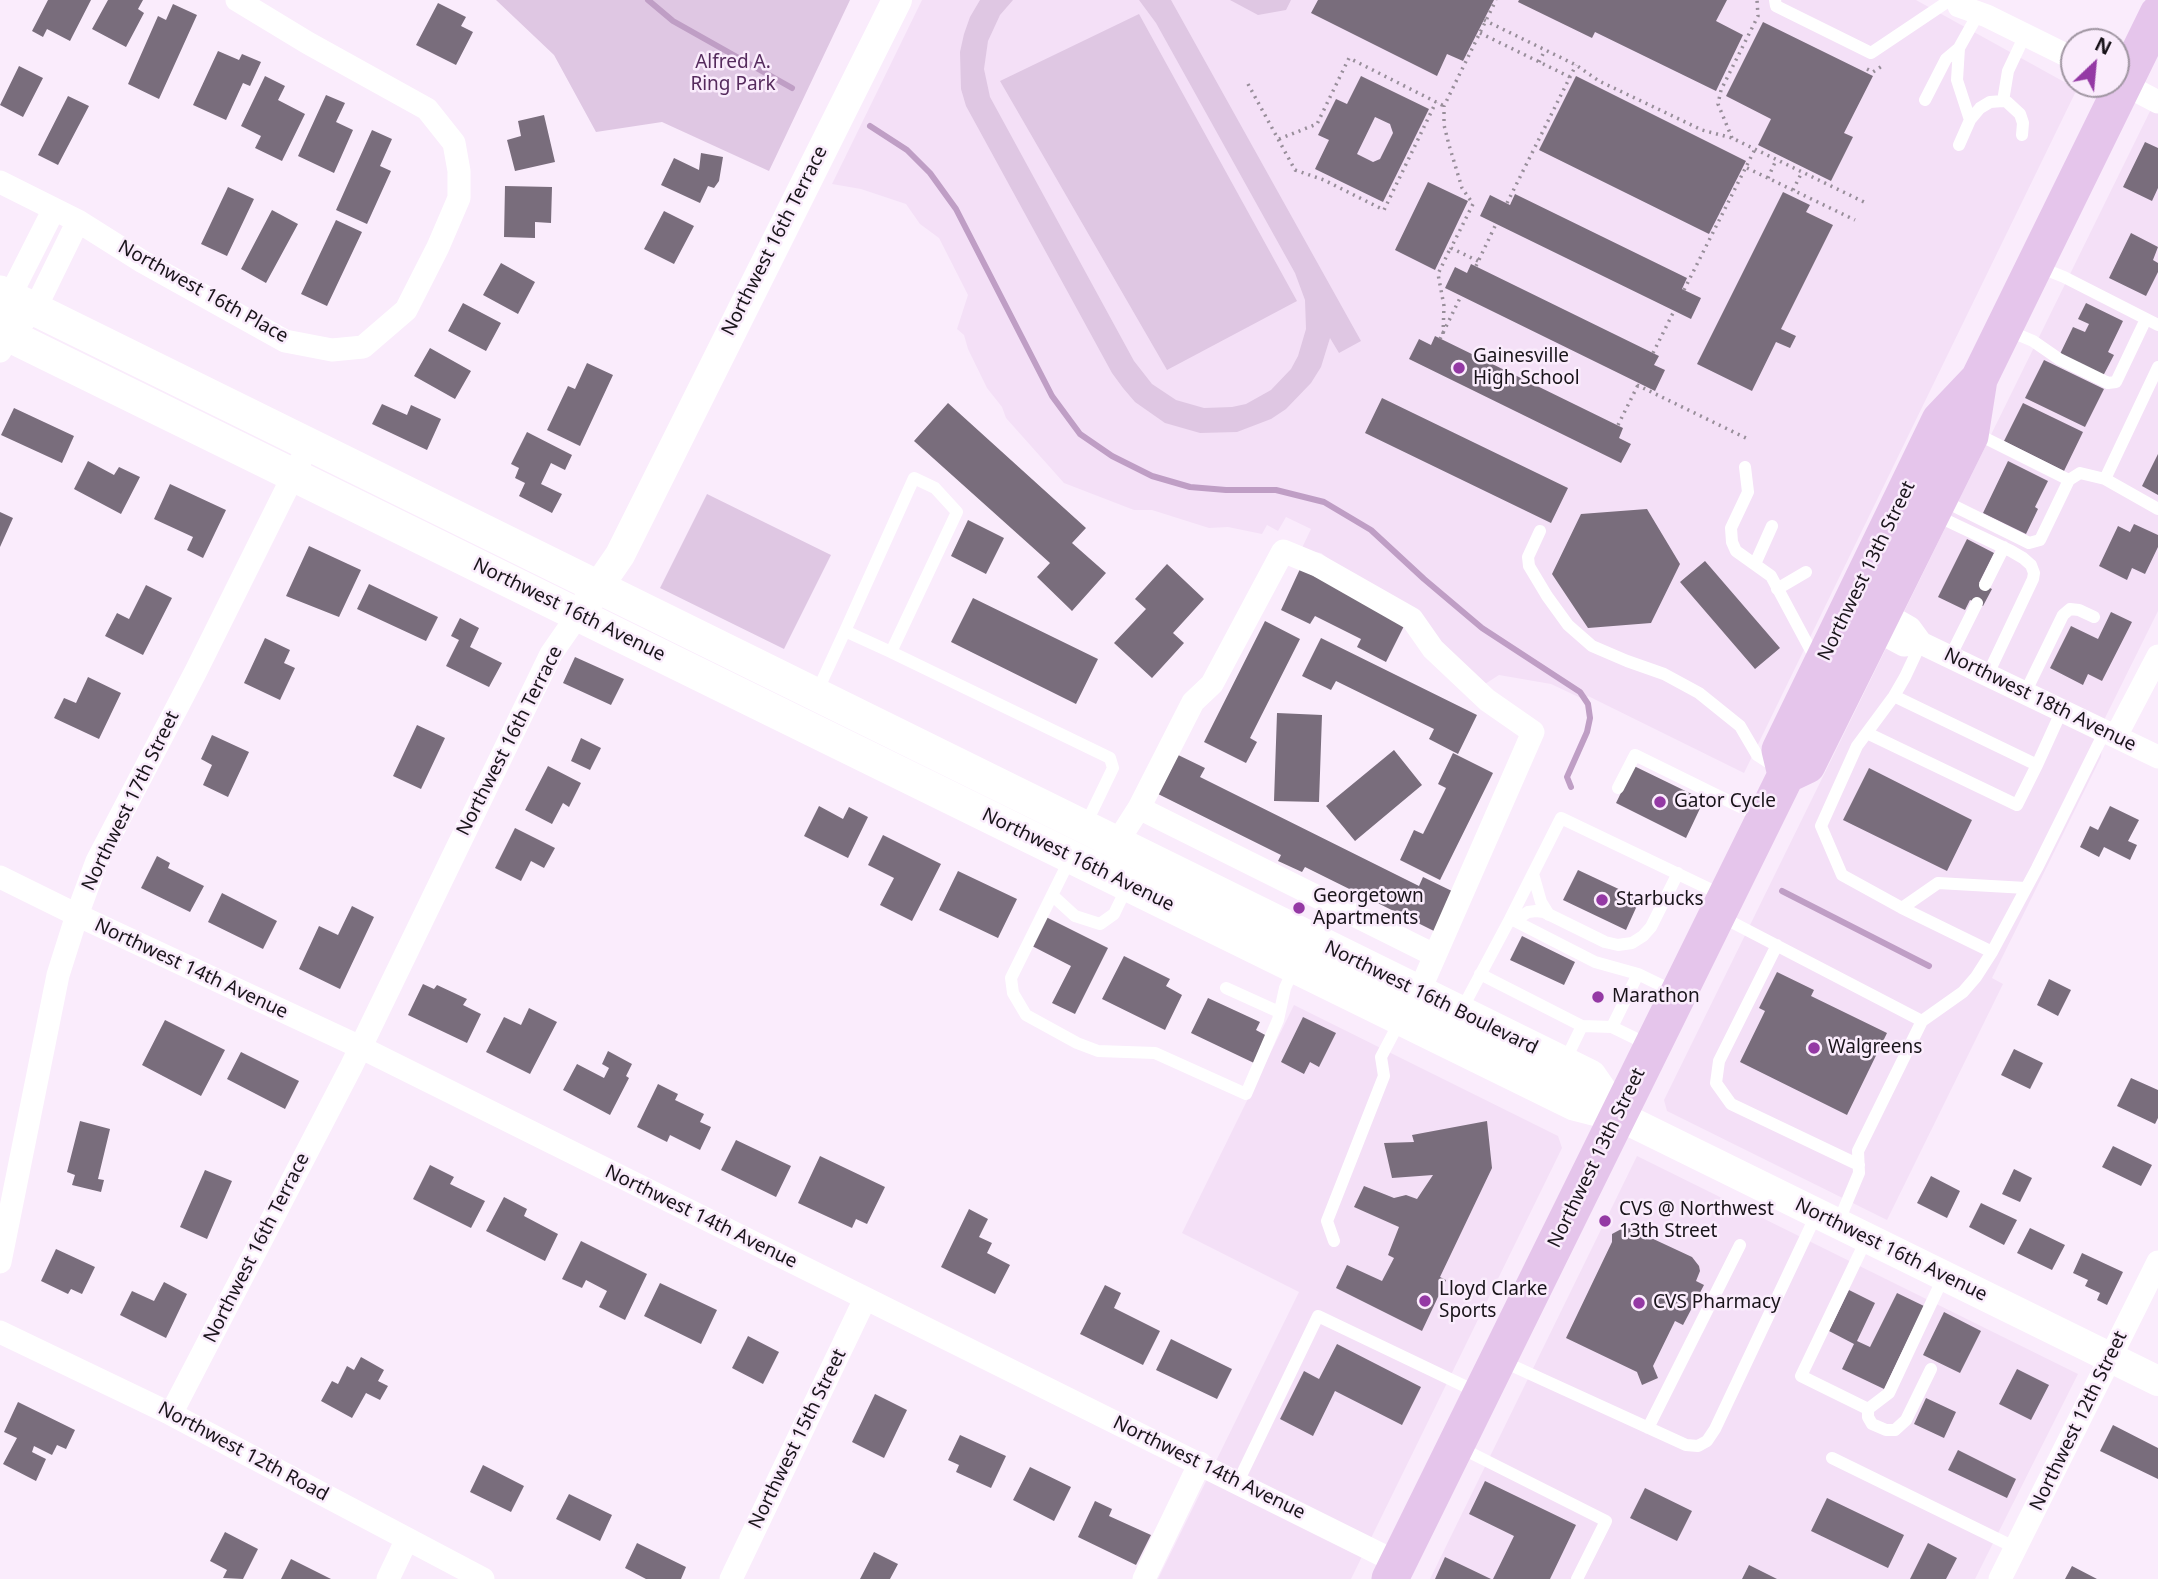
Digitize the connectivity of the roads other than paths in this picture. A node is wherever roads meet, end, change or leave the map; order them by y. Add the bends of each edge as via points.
1 (237, 0) edge
2 (897, 0) edge
3 (1775, 0) edge
4 (1963, 7) edge
5 (2158, 14) edge
6 (2025, 35) junction
7 (1959, 48) junction
8 (2060, 52) edge
9 (2130, 64) edge
10 (2130, 87) edge
11 (2113, 98) edge
12 (1926, 100) dead end
13 (2003, 101) junction
14 (2158, 102) edge
15 (1970, 120) junction
16 (2022, 135) dead end
17 (1959, 145) dead end
18 (0, 182) edge
19 (54, 209) junction
20 (78, 221) junction
21 (2035, 265) junction
22 (15, 299) edge
23 (2152, 322) edge
24 (2004, 328) junction
25 (3, 339) edge
26 (2158, 367) edge
27 (1955, 428) junction
28 (309, 444) junction
29 (1745, 467) dead end
30 (294, 475) junction
31 (2105, 479) junction
32 (2069, 480) junction
33 (1935, 505) junction
34 (2158, 509) edge
35 (1772, 526) dead end
36 (1539, 531) dead end
37 (2004, 547) junction
38 (1755, 564) junction
39 (1806, 572) dead end
40 (1985, 585) dead end
41 (598, 586) junction
42 (1777, 589) junction
43 (1977, 603) dead end
44 (578, 615) junction
45 (2094, 617) dead end
46 (1878, 621) junction
47 (845, 631) junction
48 (1922, 643) junction
49 (891, 652) junction
50 (2158, 656) edge
51 (1950, 657) junction
52 (1820, 667) junction
53 (1988, 674) junction
54 (2025, 692) junction
55 (816, 695) junction
56 (1894, 696) junction
57 (2062, 710) junction
58 (1867, 733) junction
59 (2110, 733) junction
60 (926, 749) junction
61 (2158, 757) edge
62 (2037, 765) junction
63 (1786, 775) junction
64 (907, 776) junction
65 (1618, 788) dead end
66 (1139, 808) junction
67 (1764, 818) junction
68 (1092, 849) junction
69 (1678, 873) junction
70 (1533, 874) junction
71 (0, 877) edge
72 (1128, 885) junction
73 (2026, 888) junction
74 (1052, 895) junction
75 (1721, 905) junction
76 (1902, 908) junction
77 (77, 915) junction
78 (1550, 915) junction
79 (1510, 919) junction
80 (1777, 945) junction
81 (1992, 952) junction
82 (1434, 955) junction
83 (1295, 967) junction
84 (1480, 974) junction
85 (1638, 974) junction
86 (1226, 988) dead end
87 (1678, 994) junction
88 (1410, 1006) junction
89 (1279, 1013) junction
90 (1460, 1013) junction
91 (1923, 1021) junction
92 (1582, 1026) junction
93 (1612, 1027) junction
94 (1652, 1046) junction
95 (360, 1047) junction
96 (1564, 1064) junction
97 (1618, 1115) junction
98 (1859, 1164) junction
99 (1827, 1218) junction
100 (1867, 1237) junction
101 (1334, 1241) dead end
102 (1740, 1245) dead end
103 (0, 1262) edge
104 (2158, 1262) edge
105 (1945, 1276) junction
106 (865, 1299) junction
107 (0, 1332) edge
108 (2110, 1358) junction
109 (1498, 1359) junction
110 (1931, 1369) dead end
111 (2158, 1381) edge
112 (1481, 1394) junction
113 (1868, 1409) junction
114 (171, 1413) junction
115 (1648, 1428) junction
116 (1456, 1446) junction
117 (1832, 1458) dead end
118 (1200, 1463) junction
119 (1238, 1482) junction
120 (407, 1539) junction
121 (2016, 1548) junction
122 (1394, 1571) edge
123 (387, 1579) edge
124 (483, 1579) edge
125 (731, 1579) edge
126 (1144, 1579) edge
127 (1577, 1579) edge
128 (2000, 1579) edge

1 - 20 street, Northwest 16th Place via 427,109 454,143 459,198 406,310 363,347 332,350 285,341
2 - 41 street, Northwest 16th Terrace via 620,555
3 - 4 lane via 1776,6 1871,53
4 - 6 street
4 - 7 lane
5 - 9 main road, Northwest 13th Street
6 - 8 street
6 - 13 lane via 2008,71
7 - 12 lane via 1946,59
7 - 15 lane via 1956,80
10 - 14 street
11 - 21 main road, Northwest 13th Street
13 - 15 lane via 1990,102
13 - 16 lane via 2020,114
15 - 17 lane
18 - 19 street, Northwest 16th Place
19 - 20 street, Northwest 16th Place
19 - 22 street
20 - 22 street
21 - 23 lane
21 - 24 main road, Northwest 13th Street
22 - 25 street
22 - 28 main road, Northwest 16th Avenue
23 - 24 lane via 2116,382 2108,383
24 - 27 main road, Northwest 13th Street
25 - 30 main road, Northwest 16th Avenue
26 - 31 lane
27 - 32 lane
27 - 33 main road, Northwest 13th Street
27 - 46 main road via 1871,605 1870,614
27 - 52 main road, Northwest 13th Street
28 - 30 street, Northwest 17th Street
28 - 41 main road, Northwest 16th Avenue
29 - 38 lane via 1748,492 1731,528 1732,542 1736,551
30 - 44 main road, Northwest 16th Avenue
30 - 77 street, Northwest 17th Street via 97,861
31 - 32 lane via 2080,473
31 - 34 lane
32 - 33 lane via 2036,542
33 - 37 lane
33 - 46 main road, Northwest 13th Street
35 - 38 lane
36 - 63 lane via 1529,566 1568,625 1592,646 1699,693 1740,726 1757,755
37 - 40 lane
37 - 53 lane via 2024,558 2034,572
38 - 42 lane
39 - 42 lane
41 - 44 street, Northwest 16th Terrace
41 - 55 main road, Northwest 16th Avenue
42 - 52 lane
43 - 51 lane
44 - 64 main road, Northwest 16th Avenue
44 - 95 street, Northwest 16th Terrace via 551,654
45 - 54 lane via 2070,609 2063,615
46 - 48 street, Northwest 18th Avenue via 1905,645
46 - 63 main road, Northwest 13th Street via 1807,765
47 - 49 lane
47 - 49 lane via 914,478 935,488 957,512
47 - 55 lane
48 - 51 street, Northwest 18th Avenue
48 - 56 lane
49 - 68 lane via 1110,758 1113,768
50 - 59 street
51 - 53 street, Northwest 18th Avenue
52 - 63 main road, Northwest 13th Street via 1780,750
53 - 54 street, Northwest 18th Avenue
54 - 57 street, Northwest 18th Avenue
55 - 60 main road, Northwest 16th Avenue
56 - 58 lane
56 - 62 lane
57 - 59 street, Northwest 18th Avenue
57 - 62 lane
58 - 62 lane via 2017,805
58 - 76 lane via 1821,826 1842,876
59 - 61 street, Northwest 18th Avenue
59 - 73 lane
60 - 64 main road
60 - 68 main road, Northwest 16th Avenue
63 - 67 main road, Northwest 13th Street
64 - 68 main road, Northwest 16th Avenue
65 - 67 lane via 1635,755
66 - 68 street
66 - 82 street
66 - 82 street via 1194,702 1212,684 1283,551 1317,565 1412,619 1433,649 1487,700 1533,732
67 - 75 main road, Northwest 13th Street
68 - 72 main road, Northwest 16th Avenue
68 - 74 lane
68 - 88 main road, Northwest 16th Boulevard
69 - 70 lane via 1562,818
69 - 75 lane
69 - 78 lane via 1651,927 1632,943 1605,942
70 - 78 lane
70 - 79 lane
71 - 77 street, Northwest 14th Avenue
72 - 74 lane via 1114,914 1100,924 1075,916
72 - 83 main road, Northwest 16th Avenue
73 - 76 lane via 1938,883
73 - 81 lane
74 - 89 lane via 1011,978 1013,993 1026,1015 1077,1043 1098,1051 1155,1053 1246,1094
75 - 80 lane
75 - 87 main road, Northwest 13th Street
76 - 81 lane
77 - 95 street, Northwest 14th Avenue
77 - 103 street, Northwest 17th Street via 58,975
78 - 79 lane via 1536,911
79 - 84 lane
79 - 85 lane via 1595,962
80 - 91 lane
80 - 98 lane via 1720,1060 1716,1083 1731,1104
81 - 91 lane via 1963,992
82 - 88 street
83 - 88 main road, Northwest 16th Avenue
83 - 89 lane
84 - 90 lane
84 - 92 lane
85 - 87 lane
85 - 93 lane
86 - 89 lane
87 - 94 main road, Northwest 13th Street
88 - 90 main road, Northwest 16th Boulevard
88 - 97 main road, Northwest 16th Avenue via 1574,1104
88 - 101 lane via 1381,1057 1384,1076 1327,1221
90 - 96 main road, Northwest 16th Boulevard
91 - 98 lane via 1858,1152
92 - 93 lane
92 - 96 lane
93 - 94 lane
94 - 97 main road, Northwest 13th Street
95 - 106 street, Northwest 14th Avenue
95 - 114 street, Northwest 16th Terrace
96 - 97 main road, Northwest 16th Boulevard via 1590,1076
97 - 99 street, Northwest 16th Avenue
97 - 109 main road, Northwest 13th Street
98 - 99 lane via 1859,1173
99 - 100 street, Northwest 16th Avenue
99 - 115 lane via 1707,1441 1686,1445
100 - 105 street, Northwest 16th Avenue
100 - 113 lane via 1801,1376
102 - 115 lane
104 - 108 street, Northwest 12th Street
105 - 108 street, Northwest 16th Avenue
105 - 113 lane via 1889,1393
106 - 118 street, Northwest 14th Avenue
106 - 125 street, Northwest 15th Street
107 - 114 street, Northwest 12th Road
108 - 111 street, Northwest 16th Avenue
108 - 121 street, Northwest 12th Street
109 - 112 main road, Northwest 13th Street
109 - 115 lane
110 - 113 lane via 1906,1420 1895,1430 1872,1424
112 - 116 main road, Northwest 13th Street
112 - 119 lane via 1318,1316
114 - 120 street, Northwest 12th Road
116 - 122 main road, Northwest 13th Street
116 - 127 lane via 1606,1521
117 - 121 lane
118 - 119 street, Northwest 14th Avenue
118 - 126 street
119 - 122 street, Northwest 14th Avenue
120 - 123 street
120 - 124 street, Northwest 12th Road
121 - 128 street, Northwest 12th Street

